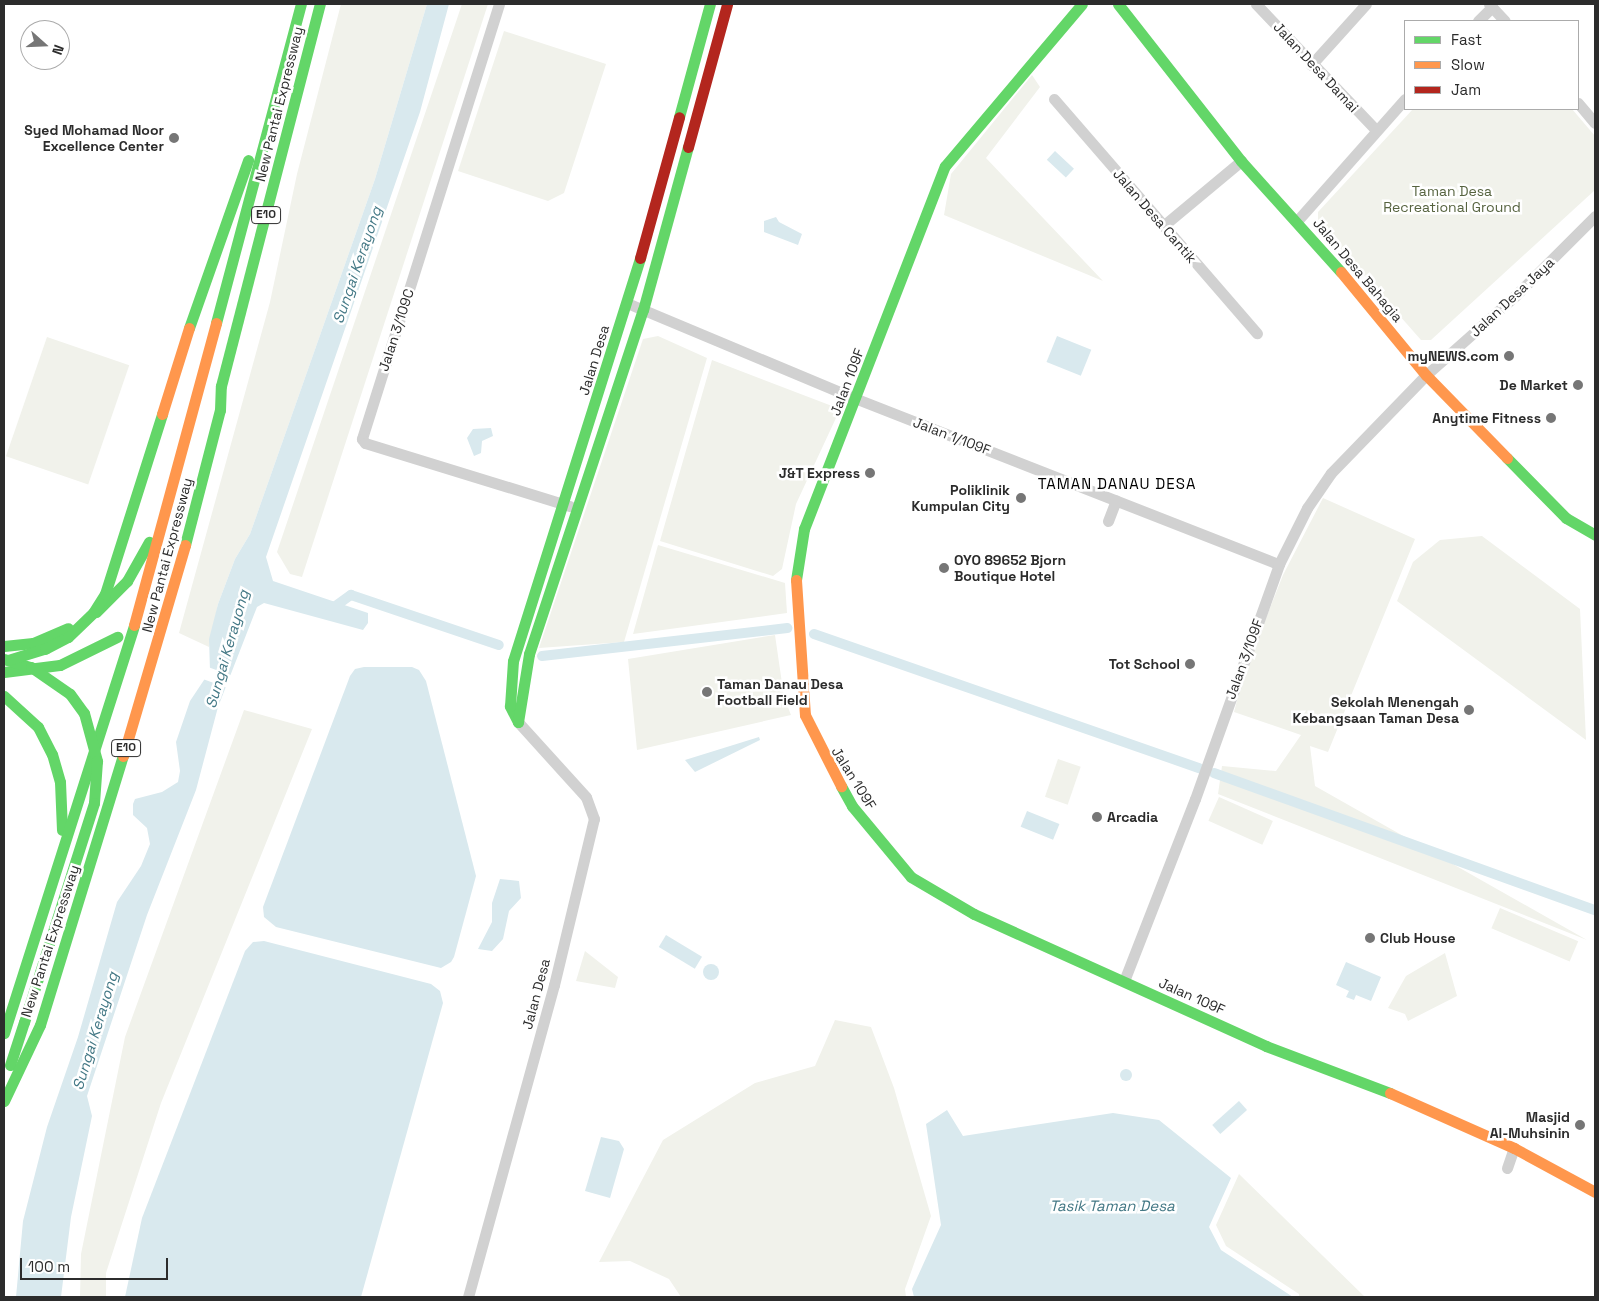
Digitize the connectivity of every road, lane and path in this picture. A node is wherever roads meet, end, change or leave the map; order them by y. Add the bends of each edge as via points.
1 (301, 4) edge
2 (320, 4) edge
3 (500, 4) edge
4 (710, 4) edge
5 (727, 4) edge
6 (1082, 4) edge
7 (1118, 4) edge
8 (1256, 4) edge
9 (1366, 4) edge
10 (1491, 5) edge
11 (1479, 20) edge
12 (1504, 20) edge
13 (1311, 65) junction
14 (1054, 99) dead end
15 (1404, 99) edge
16 (1579, 104) edge
17 (1595, 123) edge
18 (1376, 130) junction
19 (265, 136) junction
20 (1242, 161) junction
21 (1595, 216) edge
22 (1297, 222) junction
23 (1163, 226) junction
24 (627, 303) junction
25 (643, 310) junction
26 (1257, 333) dead end
27 (1426, 375) junction
28 (221, 386) junction
29 (857, 399) junction
30 (195, 456) dead end
31 (181, 460) junction
32 (190, 476) dead end
33 (1116, 500) junction
34 (564, 504) junction
35 (579, 508) junction
36 (1108, 521) dead end
37 (1595, 535) edge
38 (166, 564) dead end
39 (1279, 564) junction
40 (117, 636) dead end
41 (4, 646) edge
42 (4, 660) edge
43 (4, 672) edge
44 (4, 696) edge
45 (518, 722) junction
46 (62, 849) junction
47 (1124, 981) junction
48 (15, 1000) junction
49 (4, 1017) edge
50 (4, 1033) edge
51 (4, 1087) edge
52 (4, 1101) edge
53 (1514, 1148) junction
54 (1507, 1168) dead end
55 (1595, 1192) edge
56 (468, 1297) edge

1 - 19 main road, New Pantai Expressway / E10
2 - 28 main road, New Pantai Expressway / E10
3 - 34 street, Jalan 3/109C via 362,436 365,443
4 - 24 main road, Jalan Desa
5 - 25 main road
6 - 29 main road, Jalan 109F via 945,166
7 - 20 main road, Jalan Desa Bahagia
8 - 13 street, Jalan Desa Damai
9 - 13 street
10 - 11 street
10 - 12 street
13 - 18 street, Jalan Desa Damai
14 - 23 street, Jalan Desa Cantik
15 - 18 street
16 - 17 street
18 - 22 street
19 - 31 main road, New Pantai Expressway / E10
19 - 42 main road, bridge via 244,168 189,328 105,594 92,613 63,640 22,657
20 - 22 main road, Jalan Desa Bahagia
20 - 23 street
21 - 27 street, Jalan Desa Jaya via 1515,296
22 - 27 main road, Jalan Desa Bahagia
23 - 26 street, Jalan Desa Cantik
24 - 25 street, Jalan 1/109F
24 - 34 main road, Jalan Desa
25 - 29 street, Jalan 1/109F
25 - 35 main road
27 - 37 main road, Jalan Desa Bahagia via 1566,518
27 - 39 street, Jalan 3/109F via 1331,473 1306,508
28 - 30 main road via 210,406
28 - 52 main road, New Pantai Expressway / E10 via 220,410 205,473 163,628 40,1025
29 - 33 street, Jalan 1/109F
29 - 47 main road, Jalan 109F via 804,530 796,582 800,668 805,715 811,732 852,806 911,877 974,914
31 - 41 main road via 140,562 112,596 76,625 33,643
31 - 46 main road, New Pantai Expressway / E10 via 141,602
32 - 38 main road
33 - 36 street
33 - 39 street, Jalan 1/109F
34 - 35 street, Jalan 3/109C
34 - 45 main road, Jalan Desa via 513,661 510,706
35 - 45 main road via 528,654
39 - 47 street, Jalan 3/109F via 1195,799
40 - 43 main road via 60,665
42 - 51 main road, bridge via 31,667 70,694 90,727 97,761 94,803
44 - 46 main road via 38,727 52,754 60,782
45 - 56 street, Jalan Desa via 586,797 594,819 554,985
46 - 48 main road, New Pantai Expressway / E10
47 - 53 main road, Jalan 109F via 1266,1046 1367,1082
48 - 49 main road
48 - 50 main road, E10
53 - 54 street
53 - 55 main road, Jalan 109F

